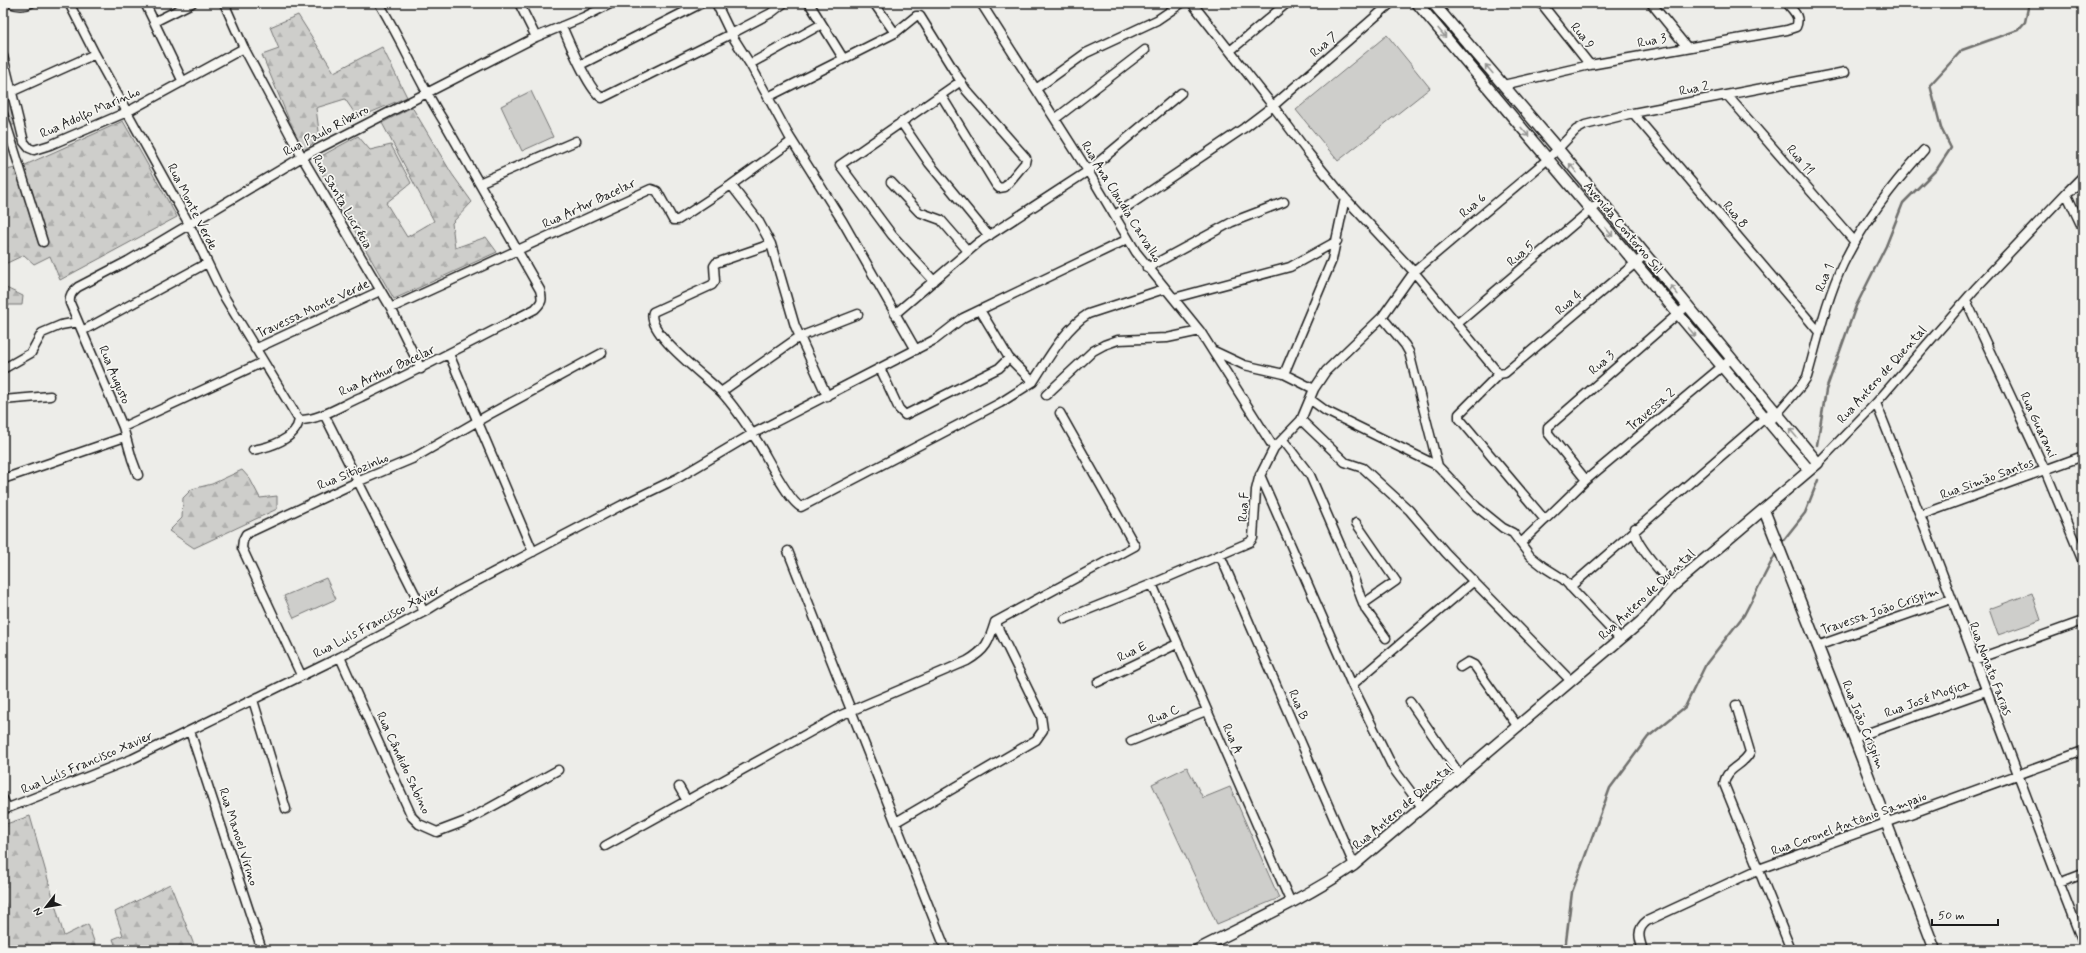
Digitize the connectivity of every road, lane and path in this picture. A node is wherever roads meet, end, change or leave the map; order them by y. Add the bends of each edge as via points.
1 (31, 3) edge
2 (69, 3) edge
3 (145, 3) edge
4 (192, 3) edge
5 (224, 3) edge
6 (379, 3) edge
7 (519, 3) edge
8 (612, 3) edge
9 (702, 3) edge
10 (716, 3) edge
11 (784, 3) edge
12 (809, 3) edge
13 (874, 3) edge
14 (981, 3) edge
15 (1182, 3) edge
16 (1192, 3) edge
17 (1287, 3) edge
18 (1391, 3) edge
19 (1417, 3) edge
20 (1433, 3) edge
21 (1541, 3) edge
22 (1651, 3) edge
23 (1787, 3) edge
24 (14, 4) edge
25 (154, 22) junction
26 (822, 24) junction
27 (562, 26) junction
28 (895, 33) junction
29 (731, 34) junction
30 (536, 37) junction
31 (1686, 46) junction
32 (244, 48) junction
33 (1145, 50) dead end
34 (1230, 52) junction
35 (95, 54) junction
36 (3, 56) edge
37 (843, 58) junction
38 (750, 64) junction
39 (1590, 64) junction
40 (580, 65) junction
41 (1845, 72) dead end
42 (961, 81) junction
43 (183, 82) junction
44 (1502, 85) junction
45 (1036, 89) junction
46 (13, 91) junction
47 (426, 92) junction
48 (1181, 93) dead end
49 (941, 95) junction
50 (1727, 95) junction
51 (768, 97) junction
52 (1273, 106) junction
53 (127, 112) junction
54 (1633, 113) junction
55 (3, 114) edge
56 (1055, 119) junction
57 (902, 122) junction
58 (21, 131) junction
59 (9, 134) junction
60 (576, 140) dead end
61 (792, 141) junction
62 (1558, 149) junction
63 (1924, 150) dead end
64 (302, 157) junction
65 (1548, 159) junction
66 (1088, 171) junction
67 (2083, 176) edge
68 (891, 182) dead end
69 (479, 183) junction
70 (2083, 183) edge
71 (731, 186) junction
72 (2066, 193) junction
73 (1345, 198) junction
74 (1600, 201) junction
75 (1284, 202) dead end
76 (1591, 211) junction
77 (1115, 215) junction
78 (189, 224) junction
79 (2083, 229) edge
80 (989, 236) junction
81 (1128, 239) junction
82 (1336, 241) junction
83 (44, 242) dead end
84 (1855, 242) junction
85 (771, 244) junction
86 (516, 251) junction
87 (968, 251) junction
88 (1645, 255) junction
89 (207, 263) junction
90 (1635, 264) junction
91 (1147, 268) junction
92 (1414, 272) junction
93 (934, 281) junction
94 (1164, 289) junction
95 (380, 291) junction
96 (1174, 298) junction
97 (1966, 300) junction
98 (70, 303) joint
99 (1687, 306) junction
100 (391, 308) junction
101 (980, 310) junction
102 (858, 314) dead end
103 (895, 314) junction
104 (1678, 314) junction
105 (1382, 317) junction
106 (78, 322) junction
107 (1457, 324) junction
108 (82, 331) junction
109 (1200, 331) junction
110 (1819, 332) junction
111 (799, 337) junction
112 (255, 349) junction
113 (916, 350) junction
114 (1212, 350) junction
115 (602, 353) dead end
116 (449, 354) junction
117 (1009, 358) junction
118 (1731, 358) junction
119 (263, 362) junction
120 (1722, 367) junction
121 (880, 368) junction
122 (3, 369) edge
123 (421, 369) junction
124 (1284, 374) junction
125 (1499, 374) junction
126 (1033, 382) junction
127 (1314, 389) junction
128 (721, 392) junction
129 (1046, 395) dead end
130 (50, 396) dead end
131 (827, 396) junction
132 (3, 400) edge
133 (1311, 400) junction
134 (1876, 403) junction
135 (1060, 412) dead end
136 (1776, 412) junction
137 (324, 414) junction
138 (299, 420) junction
139 (1301, 420) junction
140 (478, 421) junction
141 (1767, 421) junction
142 (123, 427) junction
143 (752, 434) junction
144 (125, 437) junction
145 (1283, 440) junction
146 (1274, 448) junction
147 (253, 450) dead end
148 (2083, 456) edge
149 (1818, 463) junction
150 (1438, 466) junction
151 (1810, 470) junction
152 (2045, 470) junction
153 (138, 474) dead end
154 (1260, 475) junction
155 (3, 480) edge
156 (1586, 480) junction
157 (357, 482) junction
158 (1764, 510) junction
159 (1921, 515) junction
160 (1545, 520) junction
161 (1356, 523) dead end
162 (1635, 528) junction
163 (1521, 543) junction
164 (788, 551) dead end
165 (533, 552) junction
166 (1220, 555) junction
167 (2083, 562) edge
168 (1474, 581) junction
169 (1152, 584) junction
170 (1673, 586) junction
171 (1570, 587) junction
172 (1951, 599) junction
173 (1363, 604) junction
174 (424, 612) junction
175 (1065, 619) dead end
176 (2083, 621) edge
177 (995, 622) junction
178 (1386, 638) dead end
179 (1620, 639) junction
180 (1177, 644) junction
181 (1817, 646) junction
182 (340, 657) junction
183 (1974, 660) junction
184 (1460, 667) dead end
185 (301, 675) junction
186 (1571, 681) junction
187 (1098, 682) dead end
188 (1352, 685) junction
189 (1986, 691) junction
190 (253, 700) junction
191 (1410, 702) dead end
192 (1736, 705) dead end
193 (852, 711) junction
194 (1206, 711) junction
195 (1518, 727) junction
196 (190, 731) junction
197 (1854, 738) junction
198 (1131, 741) dead end
199 (2083, 751) edge
200 (558, 770) dead end
201 (1460, 775) junction
202 (2018, 775) junction
203 (679, 787) dead end
204 (3, 799) edge
205 (687, 801) junction
206 (1422, 808) junction
207 (5, 809) edge
208 (286, 809) dead end
209 (896, 822) junction
210 (1887, 822) junction
211 (605, 846) dead end
212 (1354, 865) junction
213 (1759, 869) junction
214 (2083, 874) edge
215 (2059, 883) junction
216 (1291, 903) junction
217 (2083, 943) edge
218 (262, 950) edge
219 (946, 950) edge
220 (1197, 950) edge
221 (1643, 950) edge
222 (1791, 950) edge
223 (1935, 950) edge

1 - 24 street via 26,6
2 - 35 street, Rua Monte Verde
3 - 25 street
4 - 25 street
5 - 32 street, Rua Santa Lucrécia
6 - 47 street via 394,27
7 - 30 street
8 - 27 street, Rua Paulo Ribeiro
9 - 40 street
10 - 29 street
11 - 29 street via 771,13
12 - 26 street
13 - 28 street
14 - 45 street, Rua Ana Claudia Carvalho
15 - 45 street via 1156,20 1086,53
16 - 34 street
17 - 34 street
18 - 52 street, Rua 7
19 -> 65 street, Avenida Contorno Sul
44 -> 20 street, Avenida Contorno Sul
21 - 39 street, Rua 9
22 - 31 street
23 - 31 street, Rua 3 via 1798,17 1796,27
25 - 43 street
26 - 37 street
26 - 38 street
27 - 30 street, Rua Paulo Ribeiro
27 - 40 street
28 - 37 street
28 - 42 street via 916,16 920,16
29 - 38 street
29 - 40 street via 602,98 597,95
30 - 47 street, Rua Paulo Ribeiro
31 - 39 street, Rua 3
32 - 43 street, Rua Adolfo Marinho
32 - 64 street, Rua Santa Lucrécia
33 - 56 street
34 - 52 street
35 - 46 street
35 - 53 street, Rua Monte Verde
36 - 46 street, Rua Adolfo Marinho
37 - 51 street
38 - 51 street
39 - 44 street, Rua 3
41 - 50 street, Rua 2
42 - 49 street
42 - 49 street via 1026,158 1025,164 1004,187 999,188 996,185
43 - 53 street, Rua Adolfo Marinho
44 - 62 street, Avenida Contorno Sul
45 - 56 street, Rua Ana Claudia Carvalho
46 - 58 street, Rua Adolfo Marinho
47 - 64 street, Rua Paulo Ribeiro
47 - 69 street
48 - 66 street
49 - 57 street
50 - 54 street, Rua 2
50 - 84 street, Rua 11
51 - 61 street
52 - 73 street via 1308,154
52 - 77 street, Rua 7
53 - 58 street, Rua Adolfo Marinho via 38,150 26,146
53 - 78 street, Rua Monte Verde
54 - 62 street, Rua 2 via 1585,125 1576,130
54 - 110 street, Rua 8
55 - 59 street
56 - 66 street, Rua Ana Claudia Carvalho
57 - 80 street via 929,163
57 - 93 street via 840,165 892,235
58 - 59 street
59 - 83 street
60 - 69 street
61 - 71 street, Rua Artur Bacelar
61 - 103 street via 843,222
62 - 65 street, Rua 6
74 -> 62 street, Avenida Contorno Sul
63 - 84 street, Rua 1
64 - 78 street, Rua Paulo Ribeiro
64 - 95 street, Rua Santa Lucrécia
65 - 76 street, Avenida Contorno Sul
65 - 92 street, Rua 6
66 - 77 street, Rua Ana Claudia Carvalho
66 - 80 street
67 - 72 street
68 - 87 street via 919,212 941,220
69 - 86 street
70 - 72 street, Rua Antero de Quental
71 - 85 street via 758,220
71 - 86 street, Rua Artur Bacelar via 675,220 669,215 657,191 652,188
72 - 79 street
72 - 97 street, Rua Antero de Quental
73 - 82 street
73 - 92 street
74 - 76 street, Rua 5
74 - 88 street, Avenida Contorno Sul
75 - 91 street via 1232,222
76 -> 90 street, Avenida Contorno Sul
76 - 107 street, Rua 5
77 - 81 street, Rua Ana Claudia Carvalho
78 - 89 street, Rua Monte Verde
78 - 98 street, Rua Paulo Ribeiro via 128,261 78,287 69,298
80 - 87 street
81 - 91 street, Rua Ana Claudia Carvalho
81 - 101 street, Rua Luís Francisco Xavier
82 - 96 street via 1290,267
82 - 124 street via 1325,278
84 - 110 street, Rua 1 via 1843,265
85 - 111 street
85 - 128 street via 718,262 714,266 715,281 710,287 652,313 656,327 672,349
86 - 100 street, Rua Artur Bacelar
86 - 116 street, Rua Arthur Bacelar via 543,298 542,303
87 - 93 street
88 - 90 street, Rua 4
99 -> 88 street, Avenida Contorno Sul
89 - 108 street
89 - 112 street, Rua Monte Verde
90 - 104 street, Avenida Contorno Sul
90 - 125 street, Rua 4 via 1503,375
91 - 94 street, Rua Ana Claudia Carvalho
92 - 105 street, Rua 6
92 - 107 street
93 - 103 street
94 - 96 street, Rua Ana Claudia Carvalho
94 - 126 street via 1092,312 1082,318 1064,337
95 - 100 street, Rua Santa Lucrécia
95 - 112 street, Travessa Monte Verde
96 - 109 street, Rua Ana Claudia Carvalho
97 - 134 street, Rua Antero de Quental
97 - 152 street, Rua Guarani
98 - 106 street, Rua Augusto
99 - 104 street, Rua 3
99 - 118 street, Avenida Contorno Sul
100 - 123 street, Rua Santa Lucrécia
101 - 113 street, Rua Luís Francisco Xavier via 963,318 936,339
101 - 117 street
102 - 111 street
103 - 113 street
104 -> 120 street, Avenida Contorno Sul
104 - 156 street, Rua 3 via 1547,428 1548,433
105 - 127 street, Rua F via 1326,371
105 - 150 street via 1409,352
106 - 108 street, Rua Augusto
106 - 122 street via 61,325 42,333 31,353
107 - 125 street
108 - 142 street, Rua Augusto
109 - 114 street, Rua Ana Claudia Carvalho
109 - 129 street via 1166,338 1118,340 1104,345
110 - 136 street, Rua 1 via 1807,377
111 - 128 street
111 - 131 street
112 - 119 street, Rua Monte Verde
113 - 121 street, Rua Luís Francisco Xavier
114 - 124 street via 1244,365
114 - 146 street, Rua Ana Claudia Carvalho
115 - 140 street, Rua Sitiozinho
116 - 123 street, Rua Arthur Bacelar
116 - 140 street
117 - 121 street via 999,368 905,415 899,409
117 - 126 street
118 - 120 street, Travessa 2
118 - 136 street, Avenida Contorno Sul
119 - 138 street, Rua Monte Verde
119 - 142 street
120 - 141 street, Avenida Contorno Sul
120 - 156 street, Travessa 2
121 - 131 street, Rua Luís Francisco Xavier
123 - 137 street, Rua Arthur Bacelar
124 - 127 street
125 - 160 street, Rua 4 via 1459,414 1460,418
126 - 143 street via 1000,403 801,507 792,499
127 - 133 street, Rua F
128 - 143 street
130 - 132 street
131 - 143 street, Rua Luís Francisco Xavier
133 - 139 street, Rua F
133 - 150 street via 1326,411
134 - 149 street, Rua Antero de Quental
134 - 159 street, Rua Nonato Farias
135 - 177 street via 1135,546
136 - 141 street, Rua 1
149 -> 136 street, Avenida Contorno Sul
137 - 138 street, Rua Arthur Bacelar
137 - 157 street
138 - 147 street via 295,431 286,438
139 - 145 street, Rua F
139 - 168 street via 1345,462 1363,468 1374,476
140 - 157 street, Rua Sitiozinho via 412,459
140 - 165 street
141 - 151 street, Avenida Contorno Sul
141 - 162 street, Rua 1
142 - 144 street, Rua Augusto
143 - 165 street, Rua Luís Francisco Xavier via 678,478
144 - 153 street, Rua Augusto
144 - 155 street
145 - 146 street, Rua F
145 - 173 street via 1310,476
146 - 154 street, Rua F
148 - 152 street, Rua Simão Santos
149 - 151 street, Rua Antero de Quental
150 - 163 street via 1477,507 1513,533
151 - 158 street, Rua Antero de Quental
152 - 159 street, Rua Simão Santos
152 - 167 street, Rua Guarani
154 - 166 street, Rua F via 1256,490 1253,538 1246,544
154 - 188 street
156 - 160 street, Travessa 2
157 - 174 street
157 - 185 street, Rua Sitiozinho via 251,531 243,540 242,548
158 - 170 street, Rua Antero de Quental
158 - 181 street, Rua João Crispim
159 - 172 street, Rua Nonato Farias
160 - 163 street, Travessa 2
161 - 173 street via 1396,581
162 - 170 street via 1634,534 1642,548
162 - 171 street, Rua 1
163 - 171 street via 1530,556 1563,579
164 - 193 street
165 - 174 street, Rua Luís Francisco Xavier via 456,592
166 - 169 street, Rua F
166 - 212 street, Rua B
168 - 186 street
168 - 188 street
169 - 175 street, Rua F
169 - 180 street, Rua A
170 - 179 street, Rua Antero de Quental via 1644,619
171 - 179 street
172 - 181 street, Travessa João Crispim
172 - 183 street, Rua Nonato Farias
173 - 178 street
174 - 182 street, Rua Luís Francisco Xavier
176 - 183 street, Rua José Mogica
177 - 193 street via 991,638 974,657
177 - 209 street via 1041,716 1043,730 1036,740
179 - 186 street, Rua Antero de Quental
180 - 187 street, Rua E
180 - 194 street, Rua A
181 - 197 street, Rua João Crispim
182 - 185 street, Rua Luís Francisco Xavier
182 - 200 street, Rua Cândido Sabino via 412,817 418,824 437,832 466,821
183 - 189 street, Rua Nonato Farias
184 - 195 street via 1468,662 1474,664
185 - 190 street, Rua Luís Francisco Xavier
186 - 195 street, Rua Antero de Quental
188 - 206 street via 1393,768
189 - 197 street, Rua José Mogica
189 - 202 street, Rua Nonato Farias
190 - 196 street, Rua Luís Francisco Xavier
190 - 208 street
191 - 201 street
192 - 213 street via 1750,752 1748,757 1731,769 1724,784
193 - 205 street
193 - 209 street
194 - 198 street, Rua C
194 - 216 street, Rua A
195 - 201 street, Rua Antero de Quental
196 - 207 street, Rua Luís Francisco Xavier via 132,759
196 - 218 street, Rua Manoel Virino
197 - 210 street, Rua João Crispim
199 - 202 street, Rua Coronel Antônio Sampaio
201 - 206 street, Rua Antero de Quental
202 - 210 street, Rua Coronel Antônio Sampaio
202 - 215 street, Rua Nonato Farias
203 - 205 street
204 - 207 street
205 - 211 street
206 - 212 street, Rua Antero de Quental
209 - 219 street
210 - 213 street, Rua Coronel Antônio Sampaio
210 - 223 street, Rua João Crispim
212 - 216 street, Rua Antero de Quental
213 - 221 street, Rua Coronel Antônio Sampaio via 1647,921 1640,929 1639,940
213 - 222 street
214 - 215 street
215 - 217 street, Rua Nonato Farias
216 - 220 street, Rua Antero de Quental

